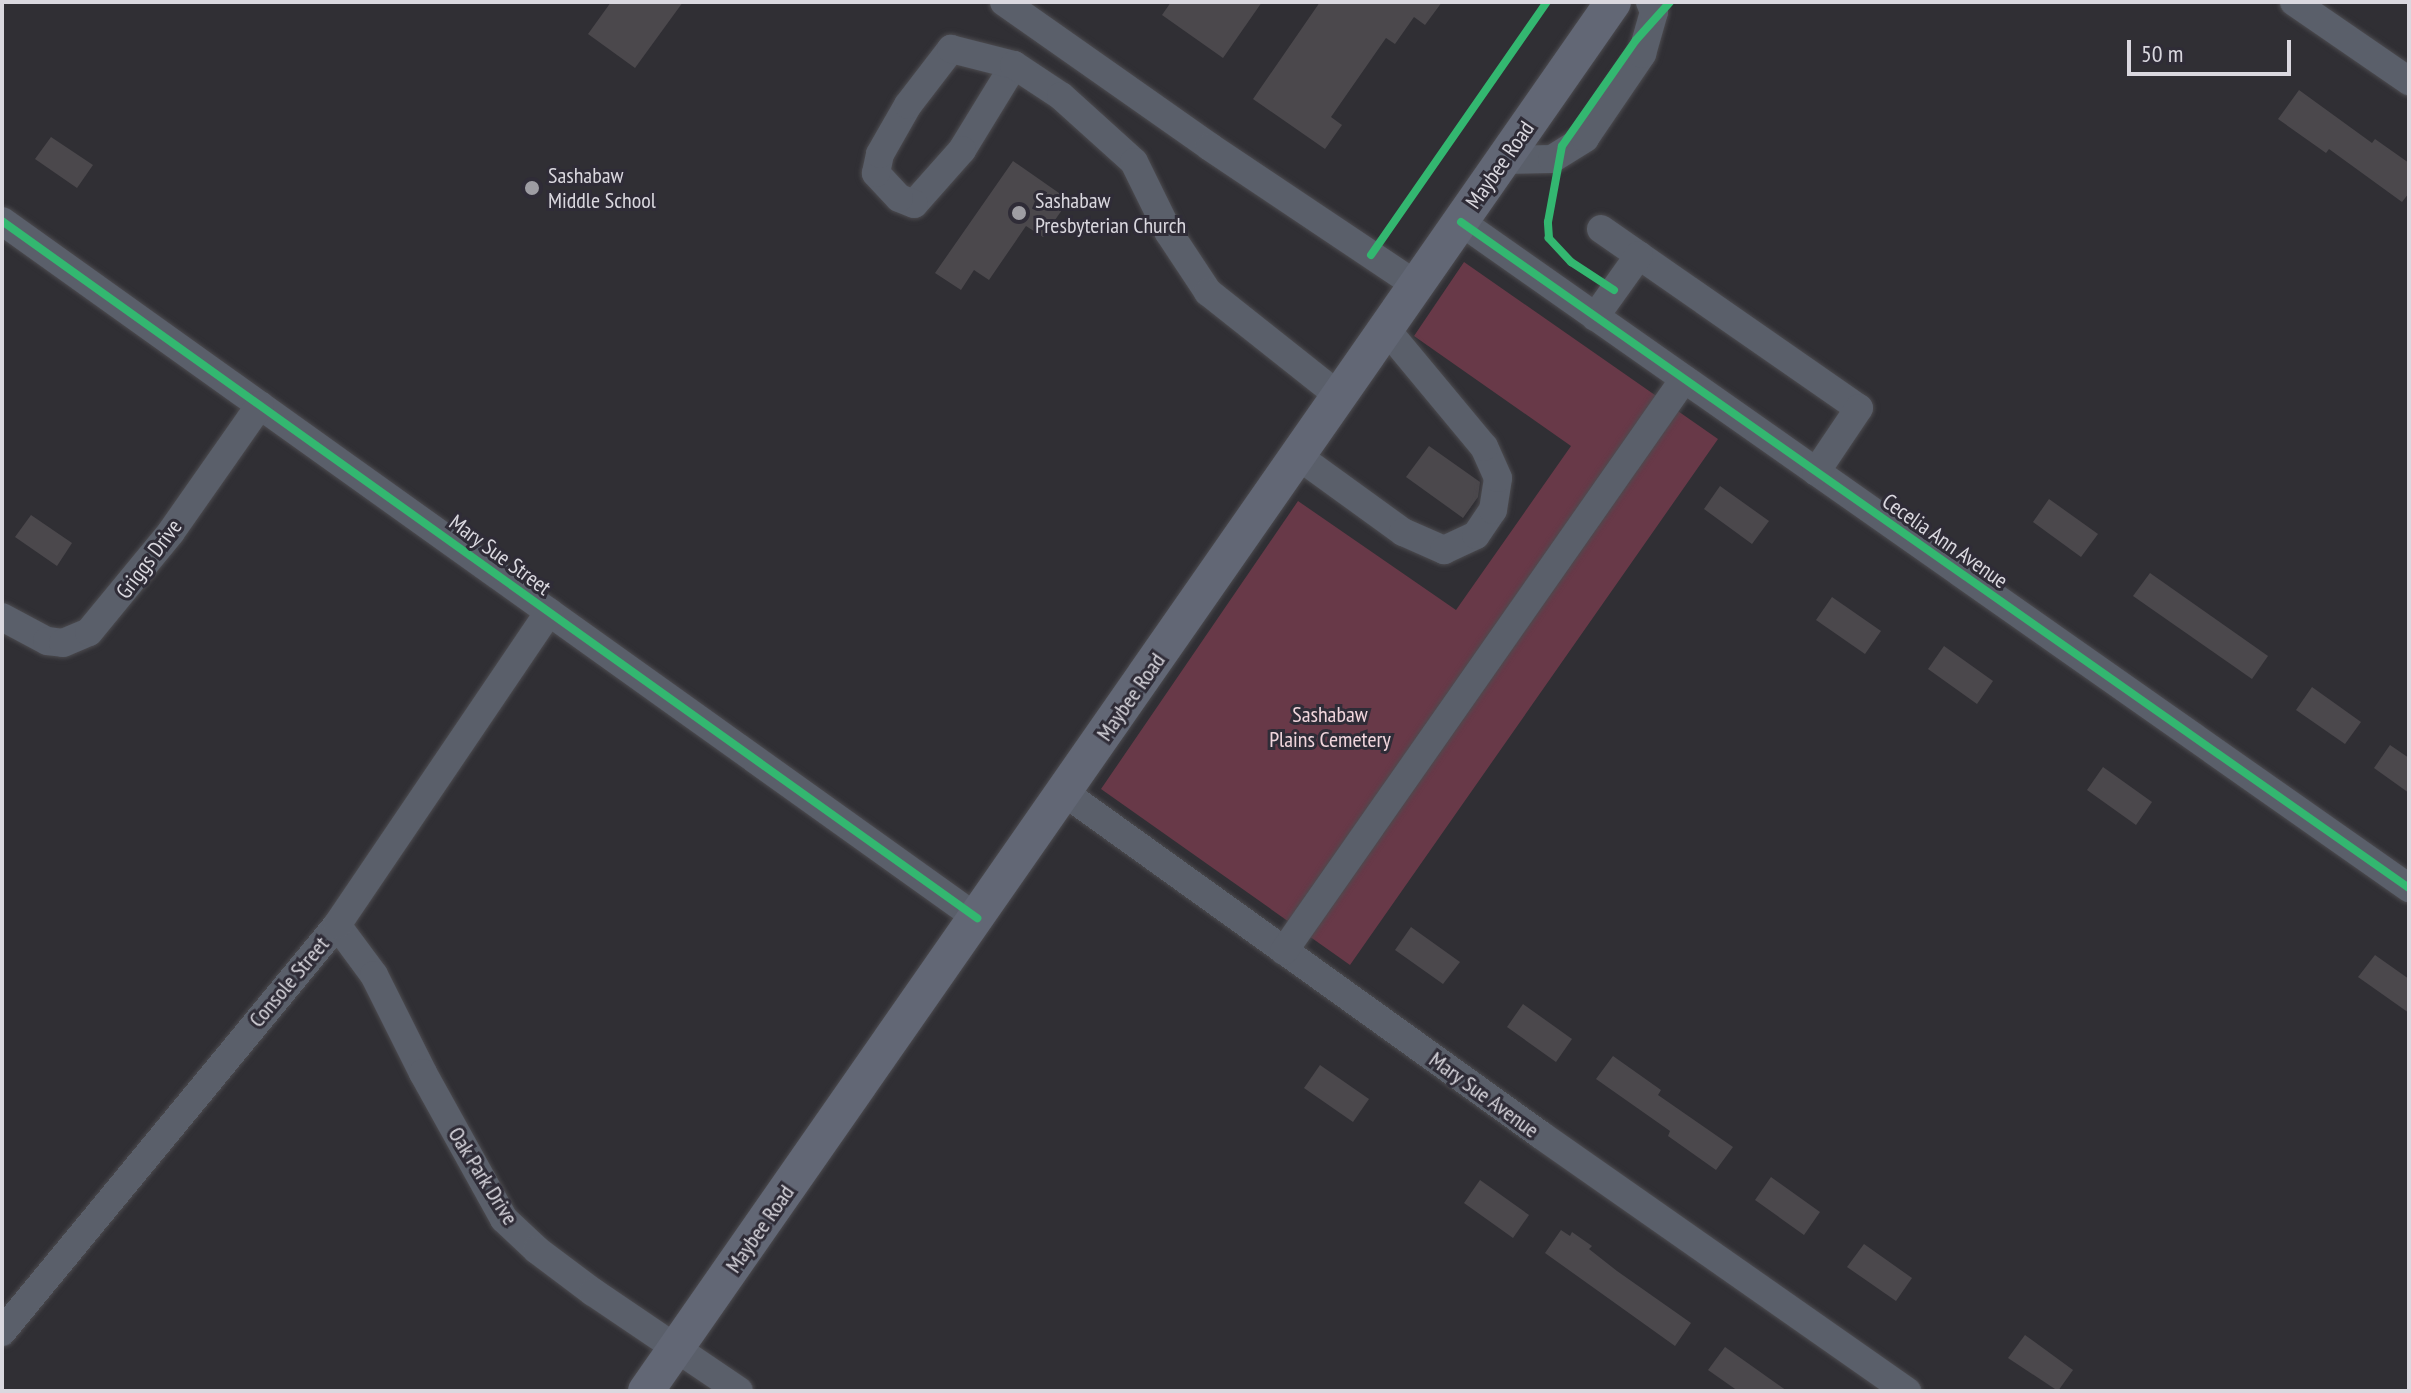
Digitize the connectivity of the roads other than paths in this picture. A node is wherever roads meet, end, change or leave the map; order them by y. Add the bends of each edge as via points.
1 (1004, 2) edge
2 (1613, 2) edge
3 (1650, 2) edge
4 (2294, 2) edge
5 (1014, 65) junction
6 (2409, 81) edge
7 (1504, 160) junction
8 (2, 221) edge
9 (1461, 222) junction
10 (1601, 229) dead end
11 (1639, 255) junction
12 (1416, 285) junction
13 (1595, 317) junction
14 (1386, 329) junction
15 (1684, 379) junction
16 (1339, 396) junction
17 (260, 405) junction
18 (1298, 456) junction
19 (1816, 472) junction
20 (549, 612) junction
21 (2, 617) edge
22 (1065, 793) junction
23 (2409, 888) edge
24 (977, 918) junction
25 (337, 925) junction
26 (1284, 951) junction
27 (2, 1332) edge
28 (676, 1348) junction
29 (646, 1391) edge
30 (739, 1391) edge
31 (1907, 1391) edge

1 - 12 street
2 - 7 main road, Maybee Road
3 - 7 street via 1654,12 1642,54 1585,138 1552,159
4 - 6 street
5 - 5 street via 951,49 908,105 880,154 876,173 899,198 914,204 962,150
5 - 16 street via 1061,96 1134,162 1169,233 1208,292
7 - 9 main road, Maybee Road
8 - 17 street, Mary Sue Street
9 - 12 main road, Maybee Road
9 - 13 street, Cecelia Ann Avenue
10 - 11 street
11 - 13 street
11 - 19 street via 1859,408
12 - 14 main road, Maybee Road
13 - 15 street, Cecelia Ann Avenue
14 - 16 main road, Maybee Road
14 - 18 street via 1484,447 1498,478 1493,510 1476,535 1444,550 1403,532
15 - 19 street, Cecelia Ann Avenue
15 - 26 street
16 - 18 main road, Maybee Road
17 - 20 street, Mary Sue Street
17 - 21 street, Griggs Drive via 171,532 89,632 63,643 47,641
18 - 22 main road, Maybee Road
19 - 23 street, Cecelia Ann Avenue
20 - 24 street, Mary Sue Street
20 - 25 street, Console Street
22 - 24 main road, Maybee Road
22 - 26 street, Mary Sue Avenue
24 - 28 main road, Maybee Road
25 - 27 street, Console Street
25 - 28 street, Oak Park Drive via 374,975 504,1219 537,1250
26 - 31 street, Mary Sue Avenue
28 - 29 main road, Maybee Road
28 - 30 street, Oak Park Drive

